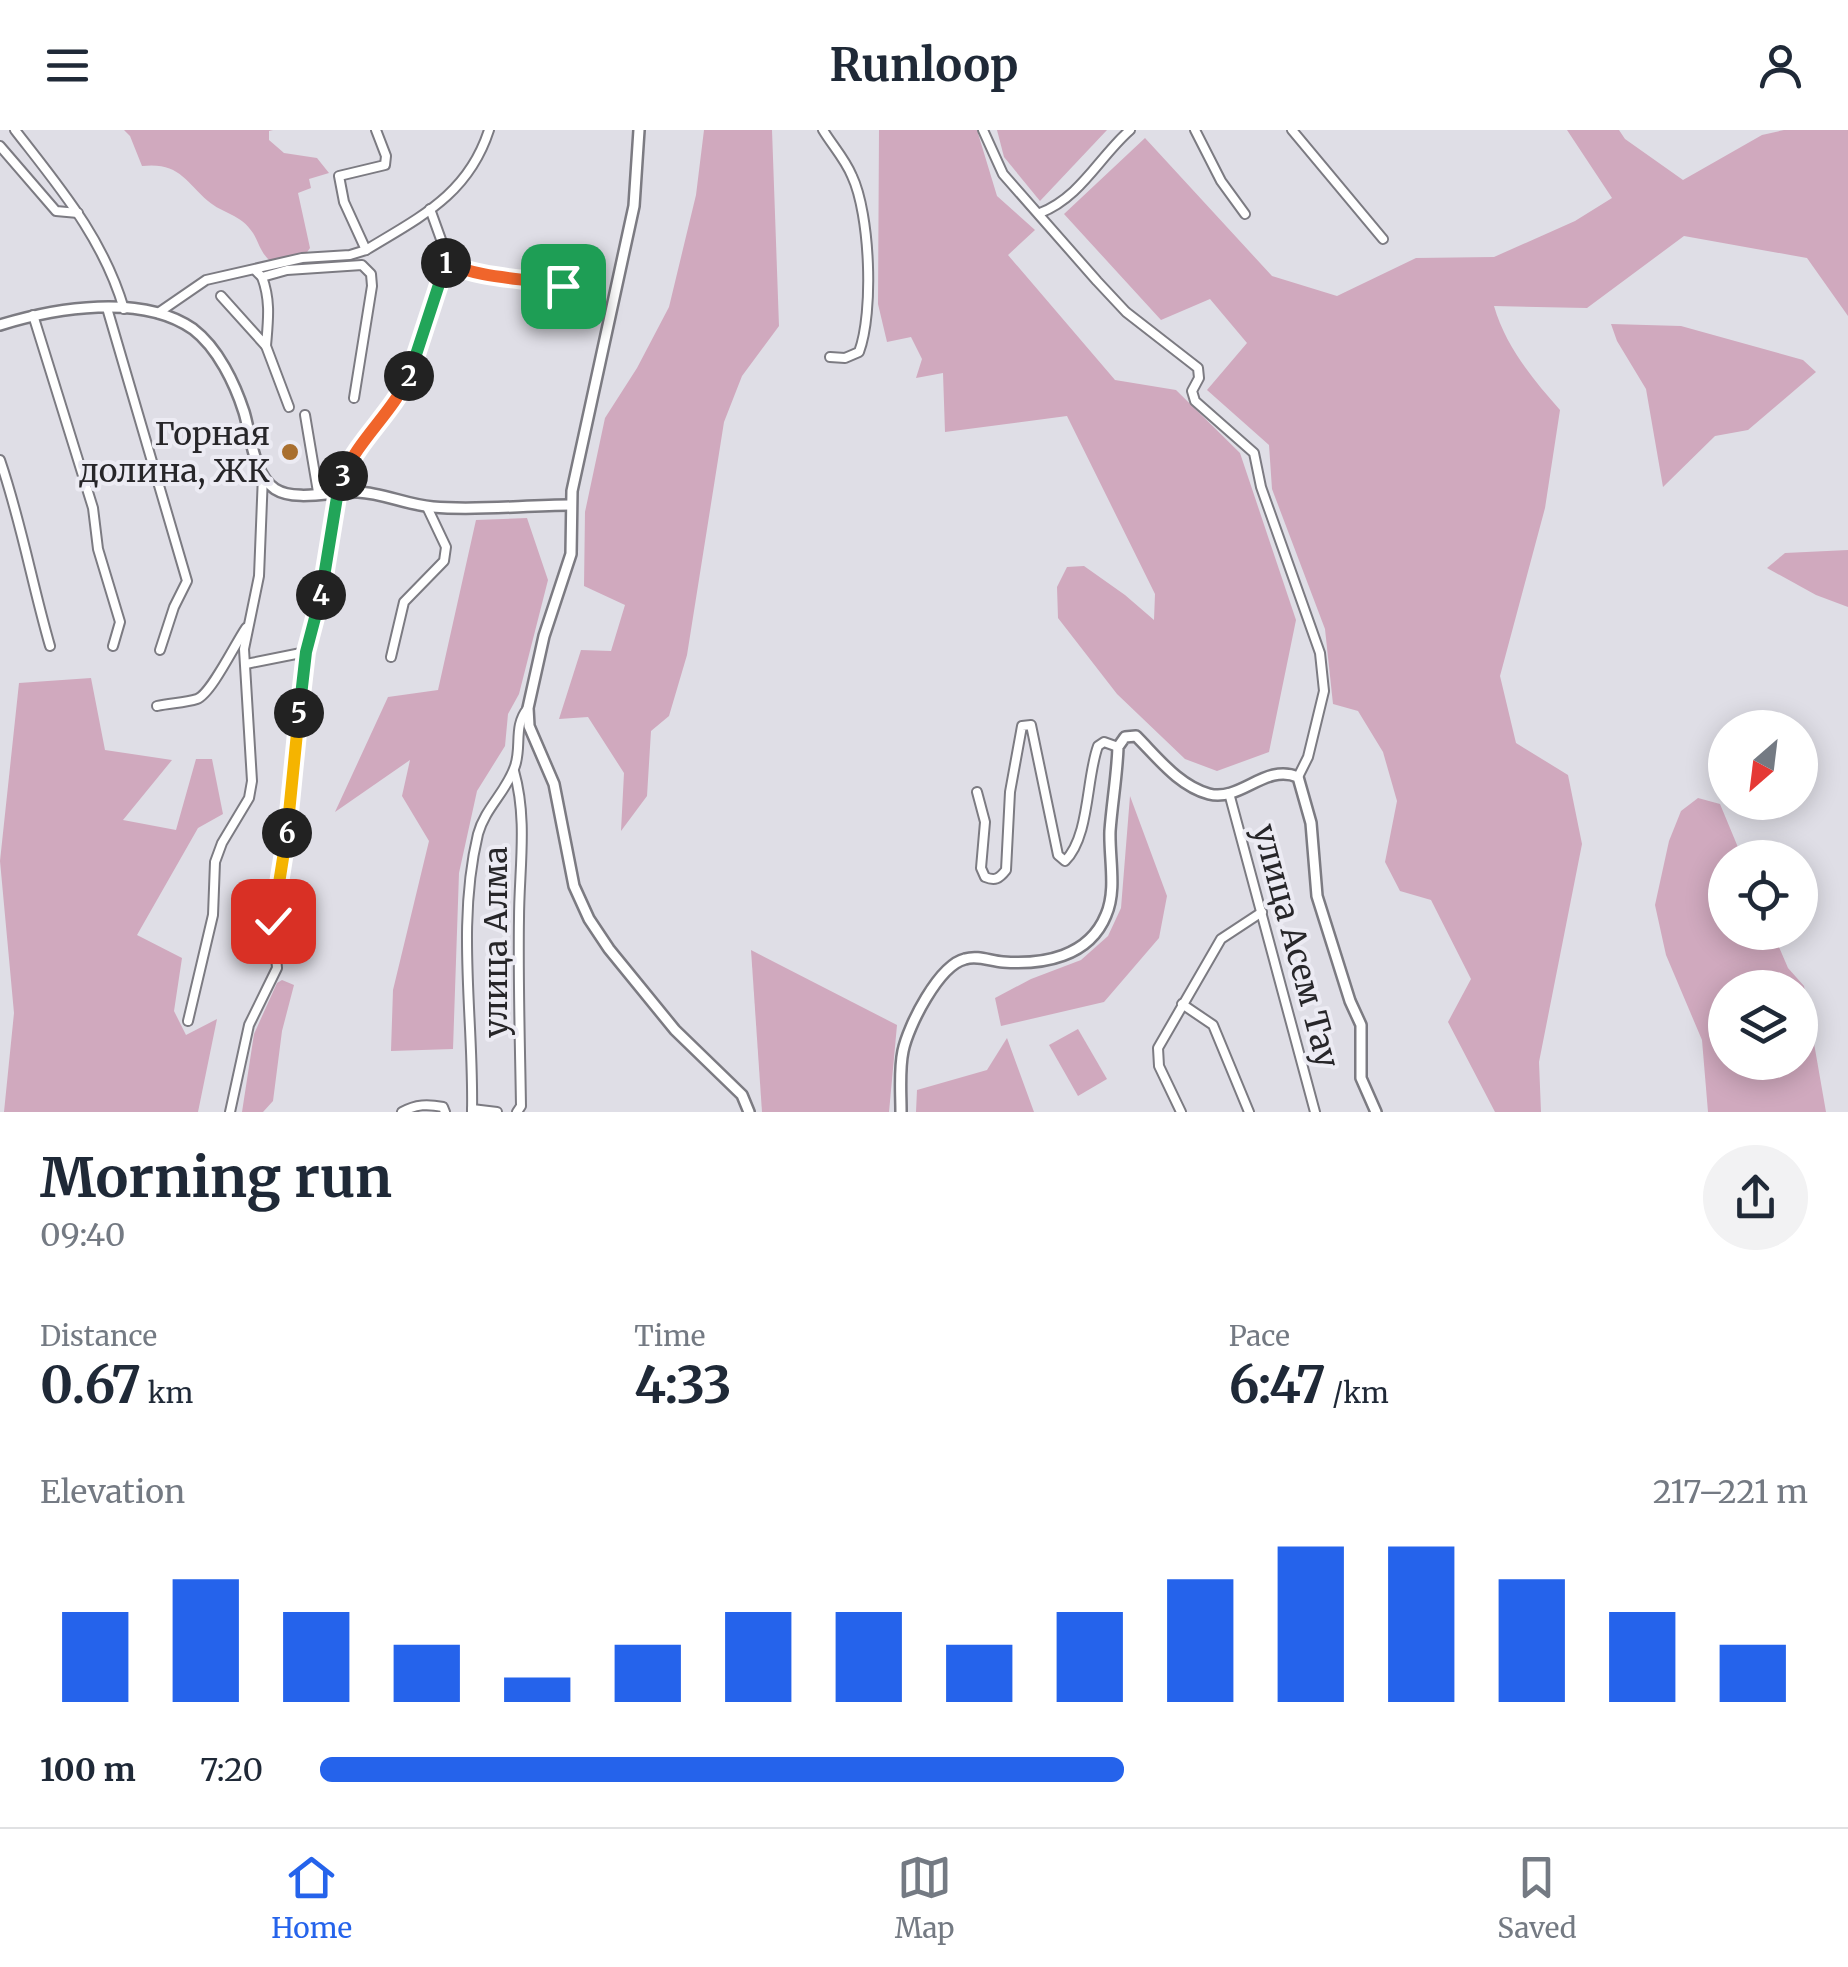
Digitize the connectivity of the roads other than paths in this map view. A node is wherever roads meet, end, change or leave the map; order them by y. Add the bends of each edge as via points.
1 (15, 130) edge
2 (376, 130) edge
3 (488, 130) edge
4 (639, 130) edge
5 (823, 130) edge
6 (983, 130) edge
7 (1130, 130) edge
8 (1195, 130) edge
9 (1292, 130) edge
10 (0, 146) edge
11 (430, 210) junction
12 (78, 213) junction
13 (1040, 213) junction
14 (1244, 214) dead end
15 (1383, 239) dead end
16 (366, 250) junction
17 (444, 262) junction
18 (259, 273) junction
19 (563, 286) dead end
20 (221, 296) dead end
21 (107, 308) junction
22 (124, 309) junction
23 (158, 313) junction
24 (33, 315) junction
25 (1, 322) edge
26 (266, 346) junction
27 (830, 357) dead end
28 (354, 398) dead end
29 (289, 407) dead end
30 (305, 414) dead end
31 (0, 460) edge
32 (263, 475) junction
33 (338, 491) junction
34 (318, 492) junction
35 (570, 504) junction
36 (427, 507) junction
37 (249, 624) junction
38 (50, 646) dead end
39 (113, 646) dead end
40 (160, 650) dead end
41 (306, 652) junction
42 (392, 657) dead end
43 (246, 664) junction
44 (157, 706) dead end
45 (528, 708) junction
46 (1118, 747) junction
47 (514, 771) junction
48 (1298, 776) junction
49 (976, 792) dead end
50 (1230, 792) junction
51 (1262, 912) junction
52 (1182, 1004) junction
53 (188, 1021) dead end
54 (418, 1109) edge
55 (472, 1110) edge
56 (230, 1112) edge
57 (402, 1112) edge
58 (446, 1112) edge
59 (497, 1112) edge
60 (517, 1112) edge
61 (749, 1112) edge
62 (902, 1112) edge
63 (1181, 1112) edge
64 (1249, 1112) edge
65 (1316, 1112) edge
66 (1376, 1112) edge

1 - 12 street
2 - 16 street via 385,165 339,176
3 - 11 street via 452,195
4 - 35 street via 634,206
5 - 27 street via 861,201 866,282 859,352
6 - 13 street via 1003,174
7 - 13 street via 1072,196
8 - 14 street
9 - 15 street
10 - 12 street via 56,210
11 - 16 street
11 - 17 street
12 - 22 street via 112,270
13 - 48 street via 1126,312 1198,368 1196,402 1254,453 1320,653 1324,691
16 - 18 street via 302,258
17 - 19 street via 474,274
17 - 33 street via 406,382 351,458
18 - 23 street via 206,280
18 - 26 street via 269,311
18 - 28 street via 362,266 371,274
20 - 26 street
21 - 22 street
21 - 24 street
21 - 40 street via 187,581
22 - 23 street
23 - 32 street via 193,330 214,352 236,391
24 - 25 street
24 - 39 street via 94,508 98,549 120,622
26 - 29 street
30 - 34 street
31 - 38 street
32 - 34 street via 276,490
32 - 37 street
33 - 34 street
33 - 36 street
33 - 41 street
35 - 36 street
35 - 45 street via 571,554
36 - 42 street via 446,547 444,561 404,602
37 - 43 street
37 - 44 street via 209,692
41 - 43 street
41 - 56 street via 273,921 277,968 249,1025
43 - 53 street via 252,781 216,862 213,915
45 - 47 street via 520,718
45 - 61 street via 554,784 582,907 620,963 675,1030 742,1095
46 - 49 street via 1098,746 1074,848 1065,861 1043,796 1031,724 1022,726 1010,792 1006,870 992,880 980,868 986,822
46 - 50 street via 1136,736 1178,778 1206,794
46 - 62 street via 1108,912 1098,930 1055,960 976,957 950,966 910,1026 902,1054
47 - 55 street via 479,831 472,875
47 - 60 street, улица Алма via 522,847
48 - 50 street via 1276,772
48 - 66 street via 1311,823 1316,896 1361,1025 1362,1078
50 - 51 street, улица Асем Тау
51 - 52 street via 1221,940
51 - 65 street, улица Асем Тау
52 - 63 street via 1158,1048 1159,1066
52 - 64 street via 1214,1024
54 - 57 street
54 - 58 street
55 - 59 street

